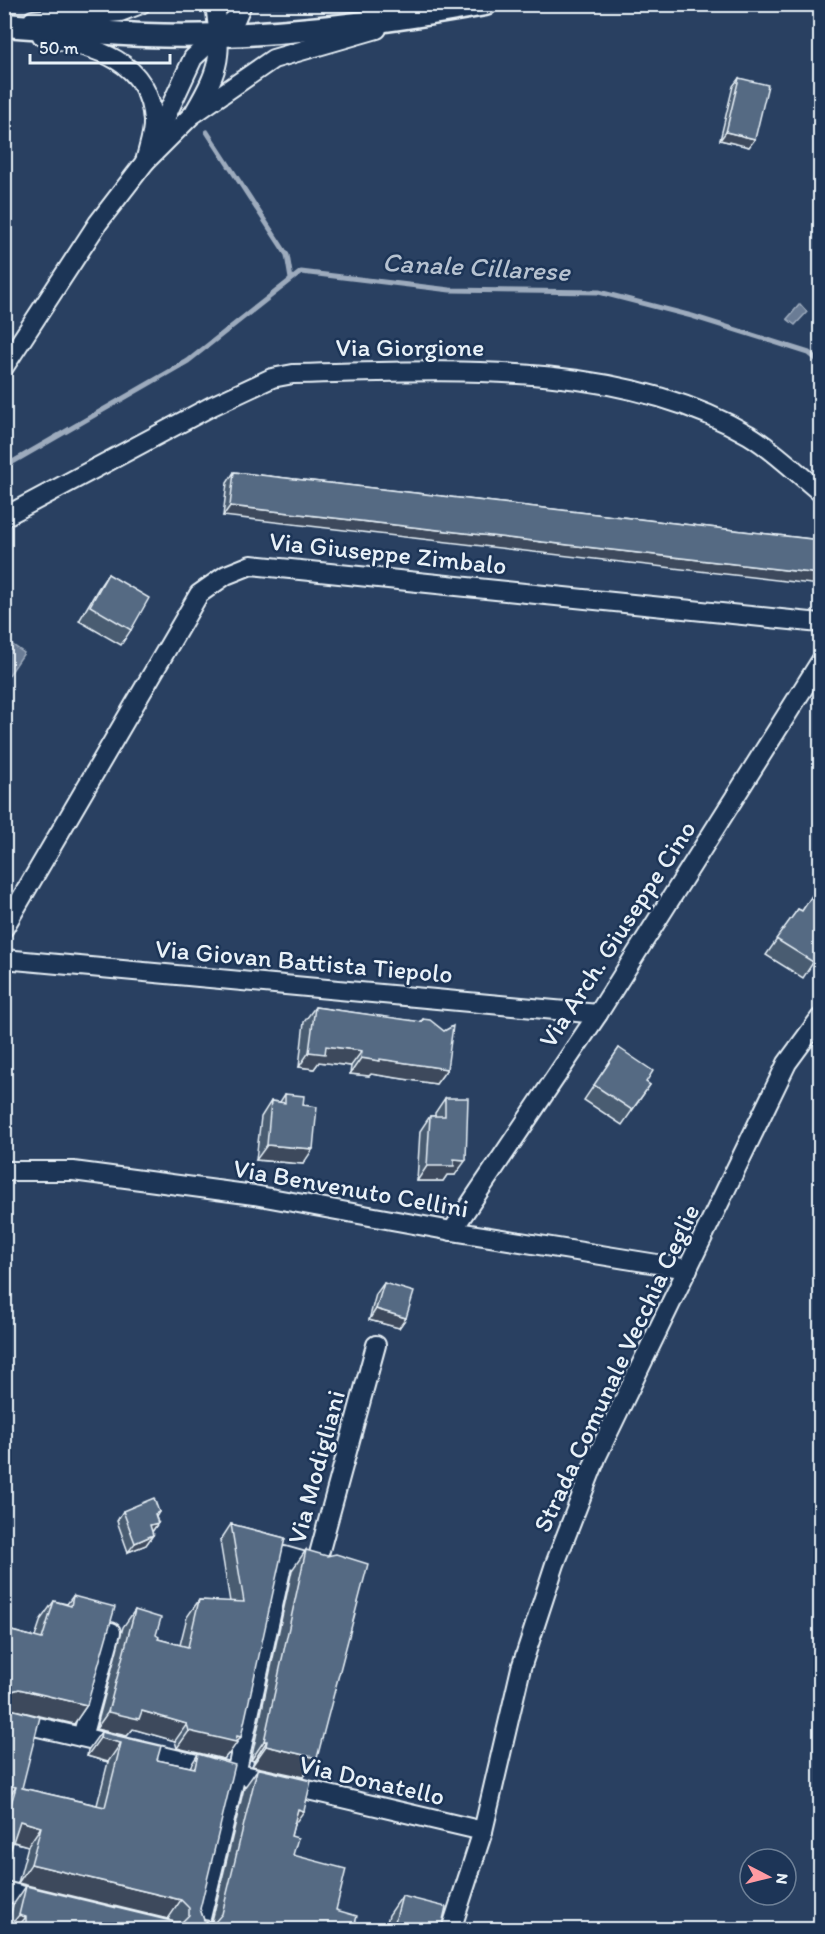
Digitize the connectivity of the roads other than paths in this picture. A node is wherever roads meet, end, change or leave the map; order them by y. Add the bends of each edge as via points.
1 (141, 4) edge
2 (215, 4) edge
3 (242, 4) edge
4 (370, 4) edge
5 (485, 4) edge
6 (425, 15) junction
7 (4, 25) edge
8 (219, 34) junction
9 (192, 115) junction
10 (145, 162) junction
11 (4, 367) edge
12 (820, 492) edge
13 (4, 517) edge
14 (820, 623) edge
15 (820, 662) edge
16 (4, 928) edge
17 (4, 959) edge
18 (598, 1014) junction
19 (820, 1018) edge
20 (4, 1171) edge
21 (452, 1231) junction
22 (688, 1269) junction
23 (376, 1345) dead end
24 (111, 1632) edge
25 (4, 1719) edge
26 (82, 1737) junction
27 (236, 1774) junction
28 (483, 1831) junction
29 (4, 1891) edge
30 (62, 1905) edge
31 (198, 1929) edge
32 (451, 1929) edge

1 - 7 street via 120,12
2 - 8 street
3 - 8 street via 236,18
4 - 6 street
5 - 6 main road
6 - 8 main road
6 - 9 street via 273,59
7 - 8 main road via 146,35
7 - 10 street via 93,47 123,62 146,88 154,122
8 - 9 street via 215,76
8 - 10 street via 193,57
9 - 10 street
10 - 11 street via 98,224
12 - 13 street, Via Giorgione via 750,436 684,403 577,380 497,372 293,374 272,378 212,406
14 - 16 street, Via Giuseppe Zimbalo via 251,565 226,575 199,594
15 - 18 street, Via Arch. Giuseppe Cino
17 - 18 street, Via Giovan Battista Tiepolo
18 - 21 street, Via Arch. Giuseppe Cino
19 - 22 street, Strada Comunale Vecchia Ceglie via 787,1063
20 - 21 street, Via Benvenuto Cellini via 73,1170 254,1195
21 - 22 street, Via Benvenuto Cellini
22 - 28 street, Strada Comunale Vecchia Ceglie via 597,1456 555,1564 521,1668
23 - 27 street, Via Modigliani via 316,1565 285,1556
24 - 26 street
25 - 26 street, Via Donatello
26 - 27 street, Via Donatello
27 - 28 street, Via Donatello
27 - 31 street
28 - 32 street, Strada Comunale Vecchia Ceglie
29 - 30 street

